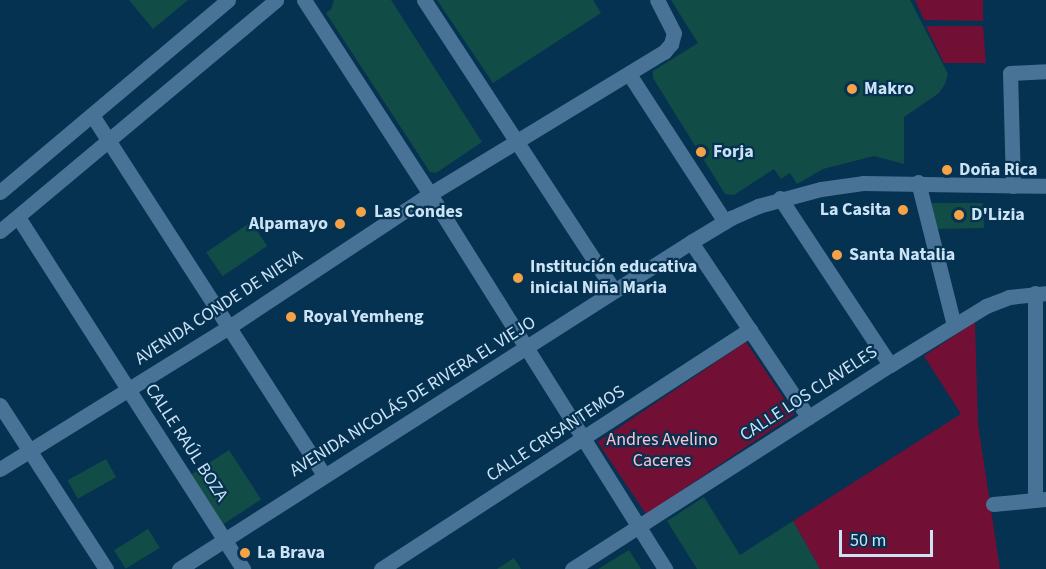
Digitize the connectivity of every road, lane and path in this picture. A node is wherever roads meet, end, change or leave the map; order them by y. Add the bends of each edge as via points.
1 (228, 0) edge
2 (276, 0) edge
3 (304, 0) edge
4 (424, 0) edge
5 (657, 0) edge
6 (1046, 71) edge
7 (629, 74) junction
8 (92, 115) junction
9 (109, 141) junction
10 (517, 141) junction
11 (918, 182) junction
12 (1013, 186) junction
13 (1046, 186) edge
14 (0, 192) edge
15 (430, 194) junction
16 (780, 198) junction
17 (18, 217) junction
18 (724, 222) junction
19 (0, 231) edge
20 (692, 242) junction
21 (614, 290) junction
22 (1041, 293) edge
23 (954, 325) junction
24 (229, 327) junction
25 (750, 329) junction
26 (528, 348) junction
27 (890, 365) junction
28 (128, 389) junction
29 (0, 405) edge
30 (808, 417) junction
31 (584, 440) junction
32 (29, 450) junction
33 (0, 469) edge
34 (324, 475) junction
35 (1040, 499) edge
36 (993, 504) dead end
37 (638, 527) junction
38 (225, 541) junction
39 (386, 568) edge
40 (106, 569) edge
41 (179, 569) edge
42 (243, 569) edge
43 (572, 569) edge
44 (665, 569) edge

1 - 8 street
2 - 9 street
3 - 15 street
4 - 10 street
5 - 7 street, AVENIDA CONDE DE NIEVA via 674,33 671,44
6 - 12 street via 1010,73
7 - 10 street, AVENIDA CONDE DE NIEVA
7 - 18 street
8 - 9 street
8 - 14 street
9 - 17 street
9 - 24 street
10 - 15 street, AVENIDA CONDE DE NIEVA
10 - 21 street
11 - 12 street, AVENIDA NICOLÁS DE RIVERA EL VIEJO
11 - 16 street, AVENIDA NICOLÁS DE RIVERA EL VIEJO via 863,183
11 - 23 street
12 - 13 street, AVENIDA NICOLÁS DE RIVERA EL VIEJO
15 - 24 street, AVENIDA CONDE DE NIEVA
15 - 26 street
16 - 18 street, AVENIDA NICOLÁS DE RIVERA EL VIEJO
16 - 27 street
17 - 19 street
17 - 28 street, CALLE RAÚL BOZA
18 - 20 street, AVENIDA NICOLÁS DE RIVERA EL VIEJO
20 - 21 street, AVENIDA NICOLÁS DE RIVERA EL VIEJO
20 - 25 street
21 - 26 street, AVENIDA NICOLÁS DE RIVERA EL VIEJO
22 - 23 street, CALLE LOS CLAVELES via 1009,297
22 - 35 street
23 - 27 street, CALLE LOS CLAVELES
24 - 28 street, AVENIDA CONDE DE NIEVA
24 - 34 street
25 - 30 street
25 - 31 street, CALLE CRISANTEMOS
26 - 31 street
26 - 34 street, AVENIDA NICOLÁS DE RIVERA EL VIEJO
27 - 30 street, CALLE LOS CLAVELES
28 - 32 street, AVENIDA CONDE DE NIEVA
28 - 38 street, CALLE RAÚL BOZA
29 - 32 street
30 - 37 street, CALLE LOS CLAVELES
31 - 37 street
31 - 39 street, CALLE CRISANTEMOS
32 - 33 street, AVENIDA CONDE DE NIEVA
32 - 40 street
34 - 38 street, AVENIDA NICOLÁS DE RIVERA EL VIEJO
35 - 36 street
37 - 43 street, CALLE LOS CLAVELES
37 - 44 street
38 - 41 street, AVENIDA NICOLÁS DE RIVERA EL VIEJO
38 - 42 street, CALLE RAÚL BOZA

